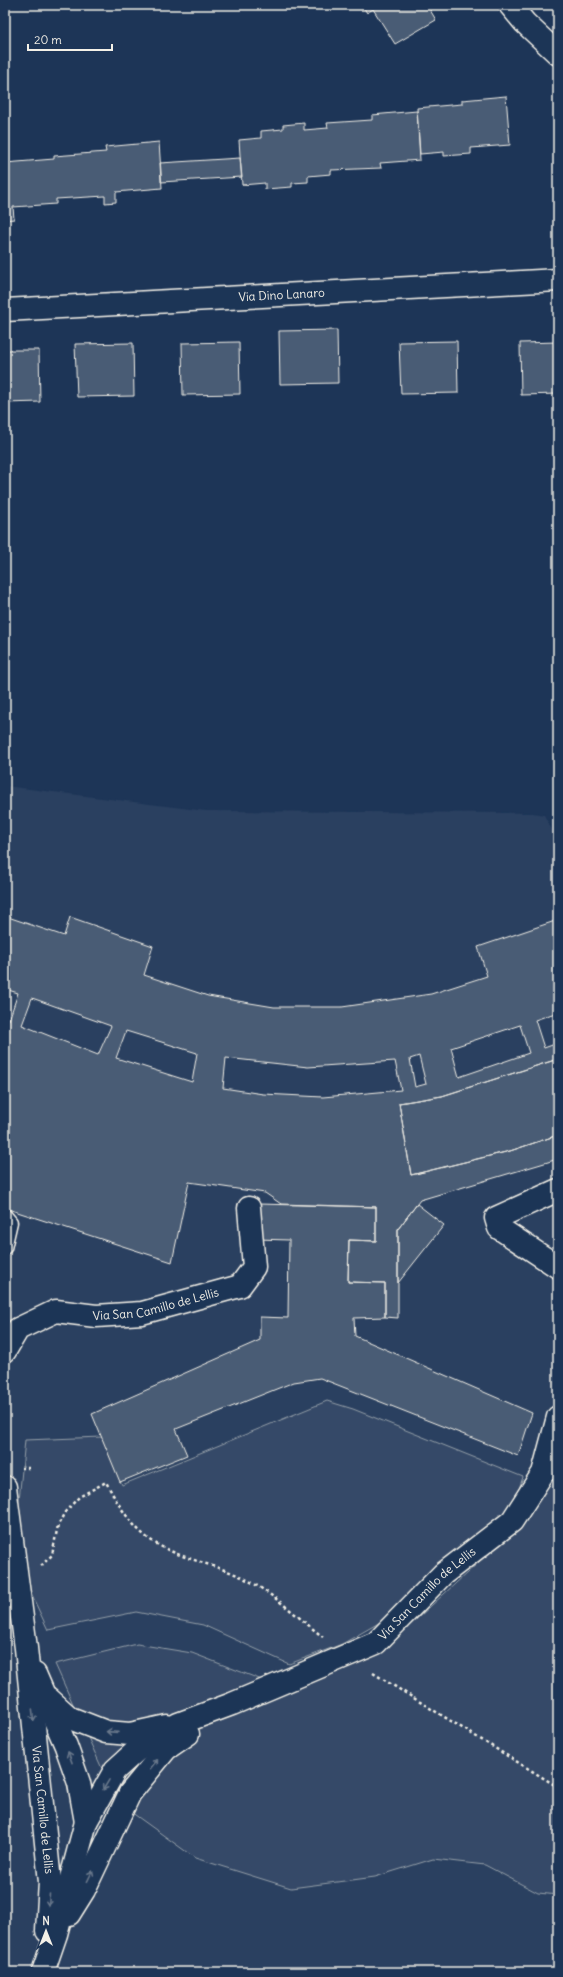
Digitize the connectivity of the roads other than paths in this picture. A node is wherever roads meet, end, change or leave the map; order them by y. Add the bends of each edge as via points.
1 (510, 5) edge
2 (558, 54) edge
3 (558, 280) edge
4 (5, 310) edge
5 (558, 1190) edge
6 (250, 1208) dead end
7 (5, 1215) edge
8 (5, 1248) edge
9 (558, 1267) edge
10 (5, 1351) edge
11 (558, 1417) edge
12 (5, 1487) edge
13 (26, 1648) junction
14 (43, 1693) junction
15 (232, 1704) junction
16 (178, 1724) junction
17 (86, 1822) junction
18 (56, 1934) junction
19 (43, 1972) edge

1 - 2 street
3 - 4 street, Via Dino Lanaro
5 - 9 street via 496,1218 499,1228
6 - 10 street, Via San Camillo de Lellis via 254,1267 240,1286 142,1313 96,1316 56,1311 18,1329
7 - 8 lane via 11,1222
11 - 15 street, Via San Camillo de Lellis via 543,1473 512,1521 443,1574 376,1643
12 - 13 street, Via San Camillo de Lellis
13 - 14 street, Via San Camillo de Lellis
13 -> 19 street, Via San Camillo de Lellis via 50,1882
16 -> 14 street via 130,1734 106,1732 70,1718
17 -> 14 street, Via San Camillo de Lellis via 79,1783
15 - 16 street, Via San Camillo de Lellis
18 -> 15 street, Via San Camillo de Lellis via 84,1890 130,1793 166,1750
16 -> 17 street, Via San Camillo de Lellis via 136,1751 115,1770
17 - 18 street, Via San Camillo de Lellis
18 - 19 street, Via San Camillo de Lellis

